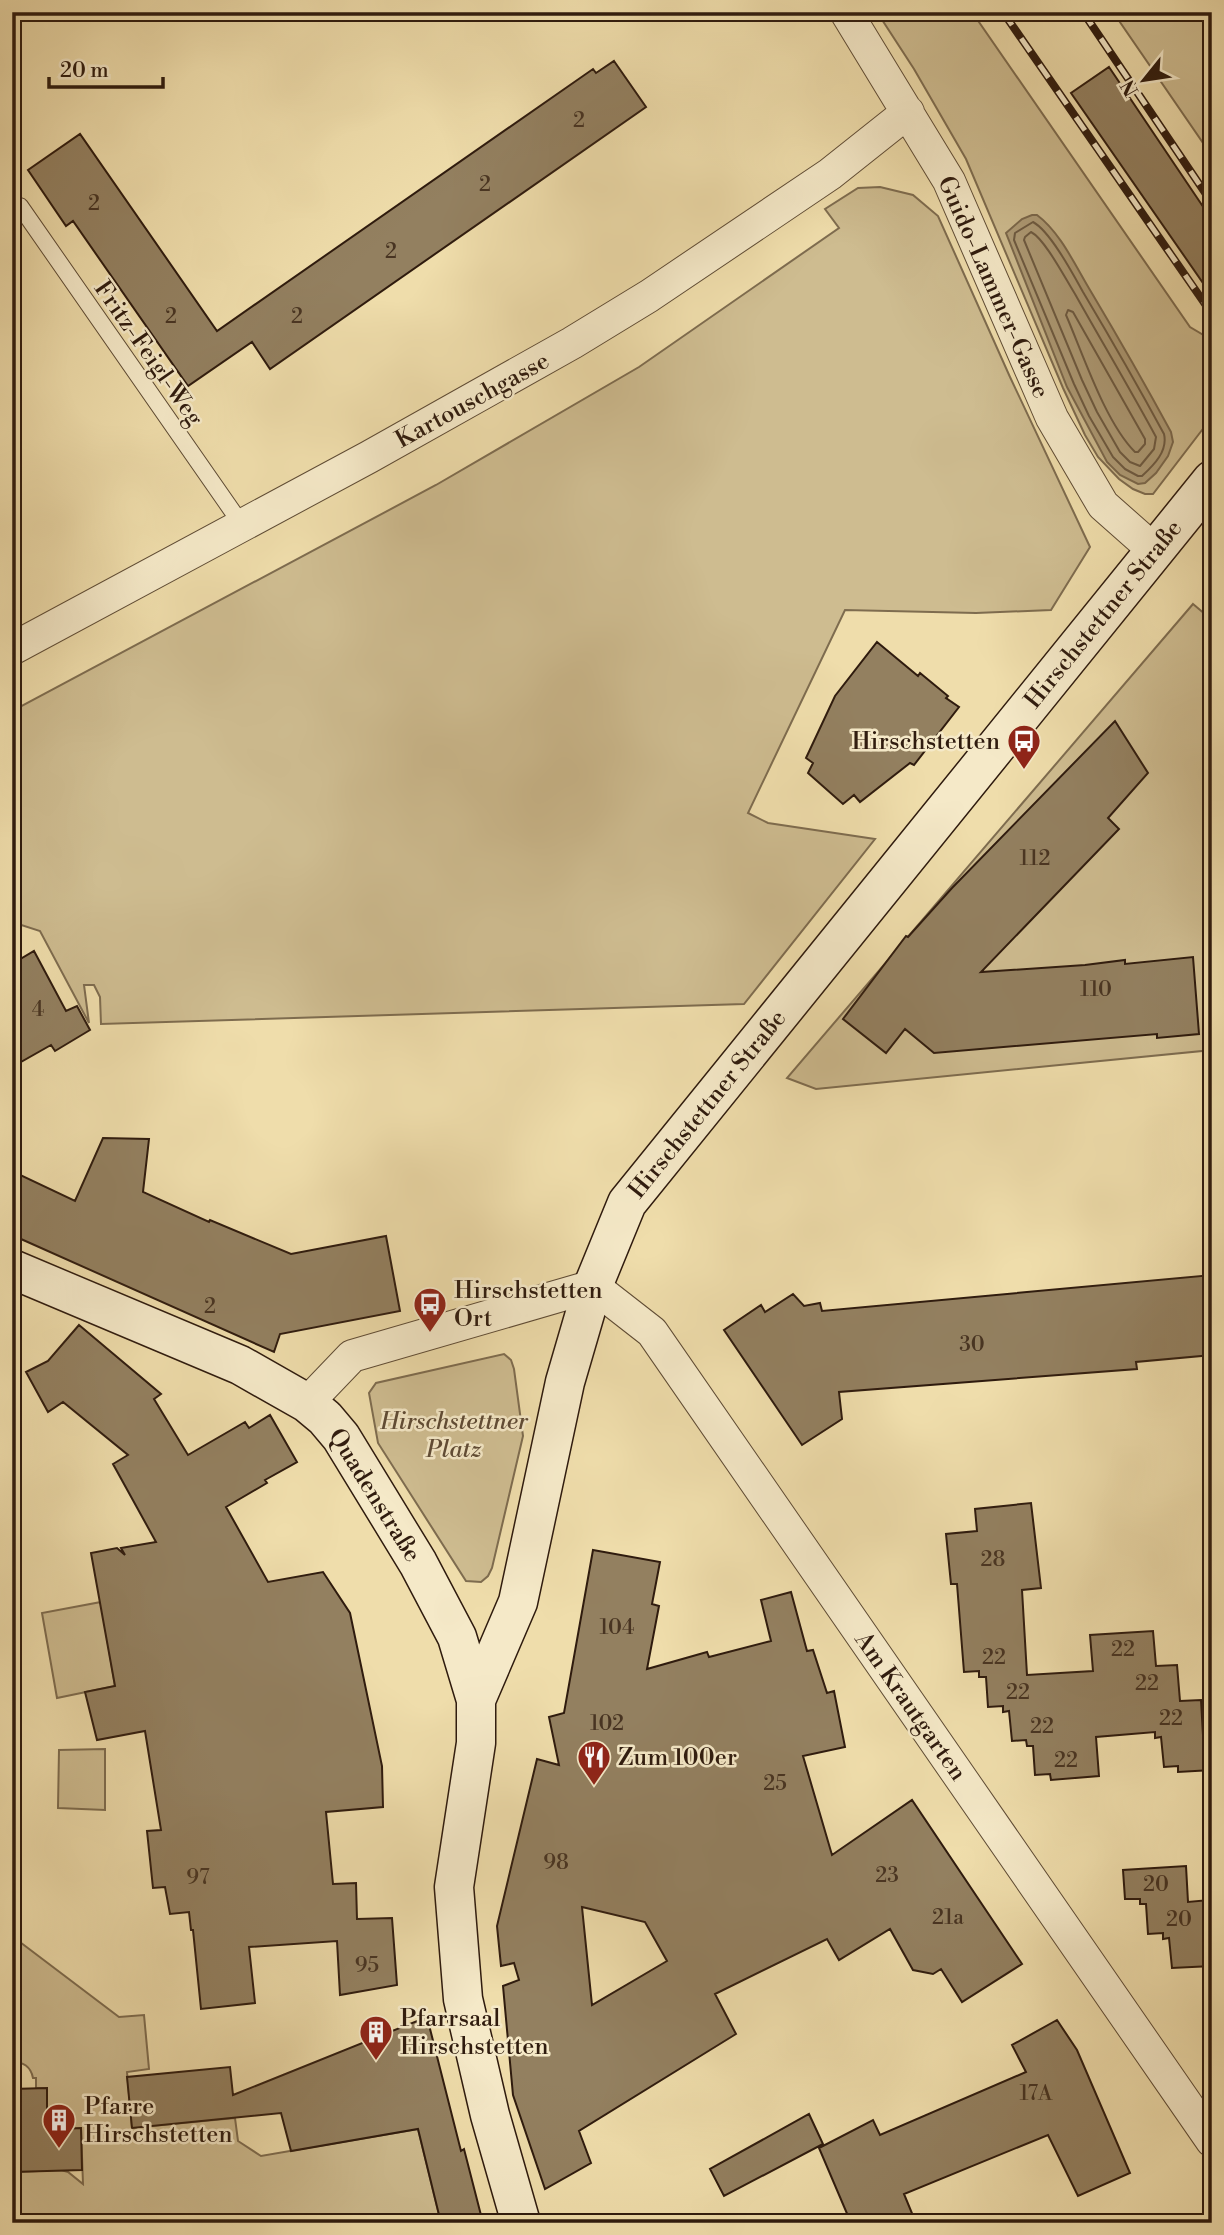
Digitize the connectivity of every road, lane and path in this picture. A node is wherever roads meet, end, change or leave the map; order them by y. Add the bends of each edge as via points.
1 (846, 12) edge
2 (908, 112) junction
3 (20, 206) dead end
4 (1212, 480) edge
5 (242, 525) junction
6 (1155, 551) junction
7 (12, 649) edge
8 (12, 1269) edge
9 (593, 1286) junction
10 (307, 1403) junction
11 (476, 1700) junction
12 (1212, 2141) edge
13 (521, 2223) edge

1 - 2 street, Guido-Lammer-Gasse
2 - 5 street, Kartouschgasse via 830,174 649,296
2 - 6 street, Guido-Lammer-Gasse via 949,181 1052,418 1103,505
3 - 5 lane, Fritz-Feigl-Weg
4 - 6 main road, Hirschstettner Straße
5 - 7 street, Kartouschgasse
6 - 9 main road, Hirschstettner Straße via 627,1203
8 - 10 main road, Quadenstraße via 240,1365
9 - 10 street via 352,1356
9 - 11 main road, Hirschstettner Straße via 565,1382 518,1602
9 - 12 street, Am Krautgarten via 652,1332
10 - 11 main road, Quadenstraße via 341,1437 418,1563 457,1637
11 - 13 main road, Hirschstettner Straße via 476,1744 454,1886 458,1934 464,1999

